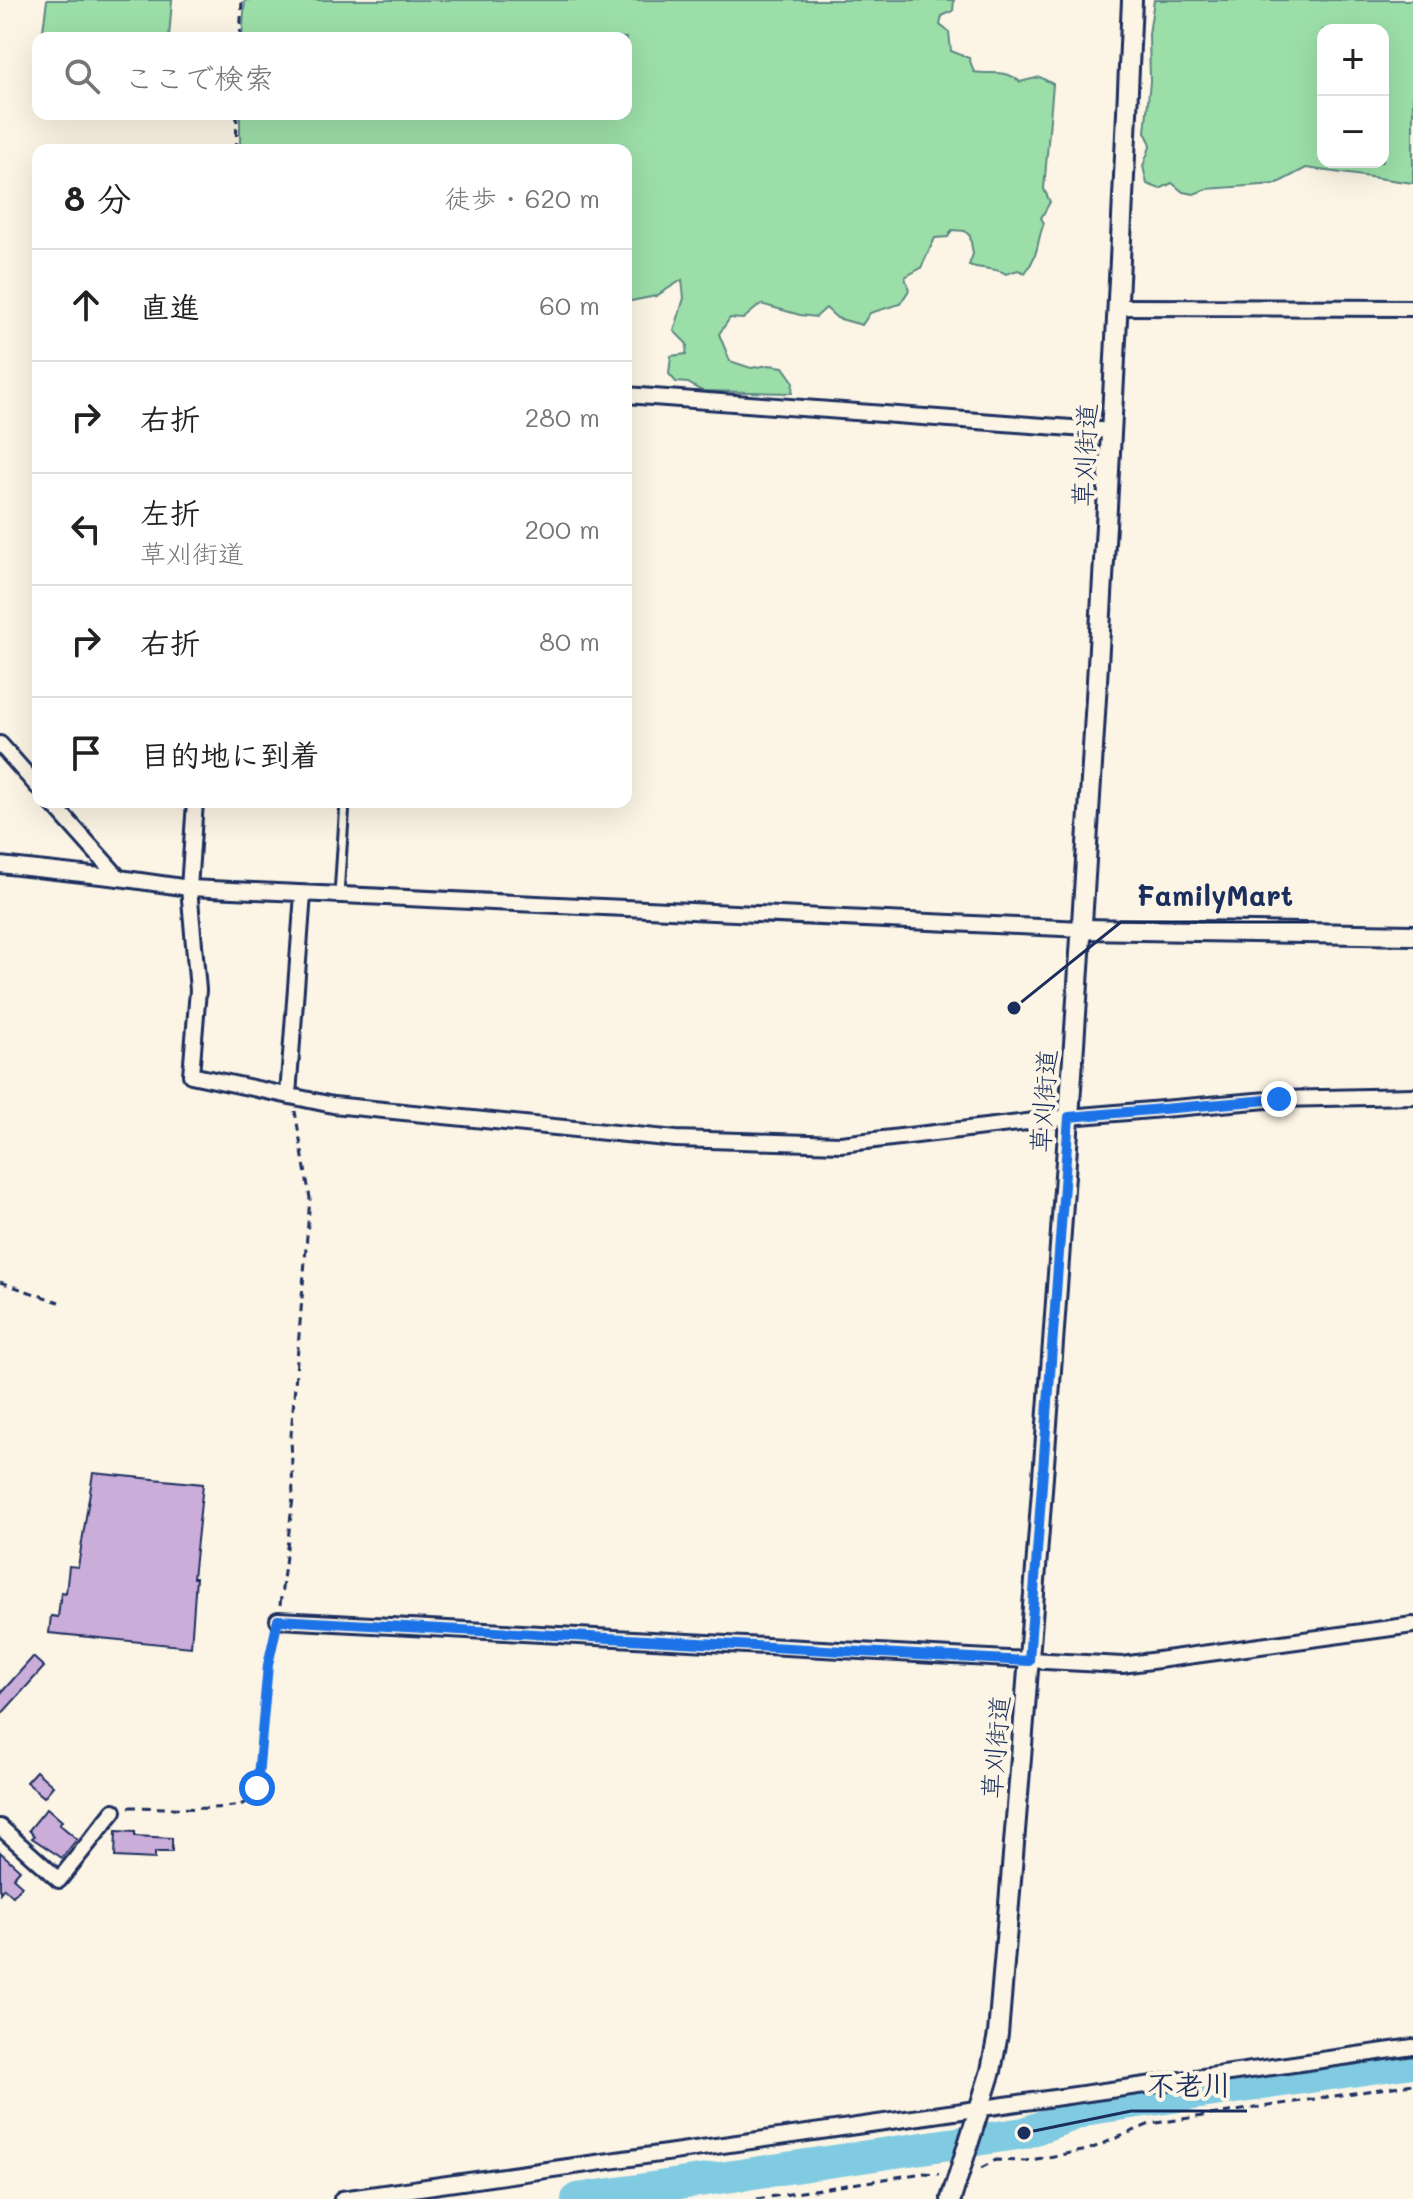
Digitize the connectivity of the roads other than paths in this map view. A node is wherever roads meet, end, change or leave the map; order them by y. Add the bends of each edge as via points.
1 (1132, 0) edge
2 (1119, 307) junction
3 (1413, 308) edge
4 (632, 395) edge
5 (1113, 431) junction
6 (0, 744) edge
7 (32, 780) edge
8 (56, 808) edge
9 (195, 808) edge
10 (345, 808) edge
11 (0, 865) edge
12 (119, 878) junction
13 (189, 888) junction
14 (303, 894) junction
15 (339, 895) junction
16 (1083, 929) junction
17 (1413, 935) edge
18 (290, 1096) junction
19 (1413, 1096) edge
20 (1069, 1117) junction
21 (278, 1620) road end
22 (1413, 1625) edge
23 (1029, 1661) junction
24 (114, 1811) road end
25 (0, 1827) edge
26 (1413, 2047) edge
27 (978, 2114) junction
28 (342, 2199) edge
29 (951, 2199) edge

1 - 2 street, 草刈街道
2 - 3 street
2 - 5 street, 草刈街道
4 - 5 street
5 - 16 street, 草刈街道
6 - 7 street
8 - 12 street
9 - 13 street
10 - 15 lane
11 - 12 street
12 - 13 street
13 - 14 street
13 - 18 street via 198,990 191,1075
14 - 15 street
14 - 18 street
15 - 16 street
16 - 17 street
16 - 20 street, 草刈街道
18 - 20 street via 333,1105 676,1139 841,1144
19 - 20 street via 1279,1099
20 - 23 street, 草刈街道
21 - 23 street
22 - 23 street via 1122,1665
23 - 27 street, 草刈街道 via 998,2034
24 - 25 street via 59,1880
26 - 27 street
27 - 28 street
27 - 29 street, 草刈街道

